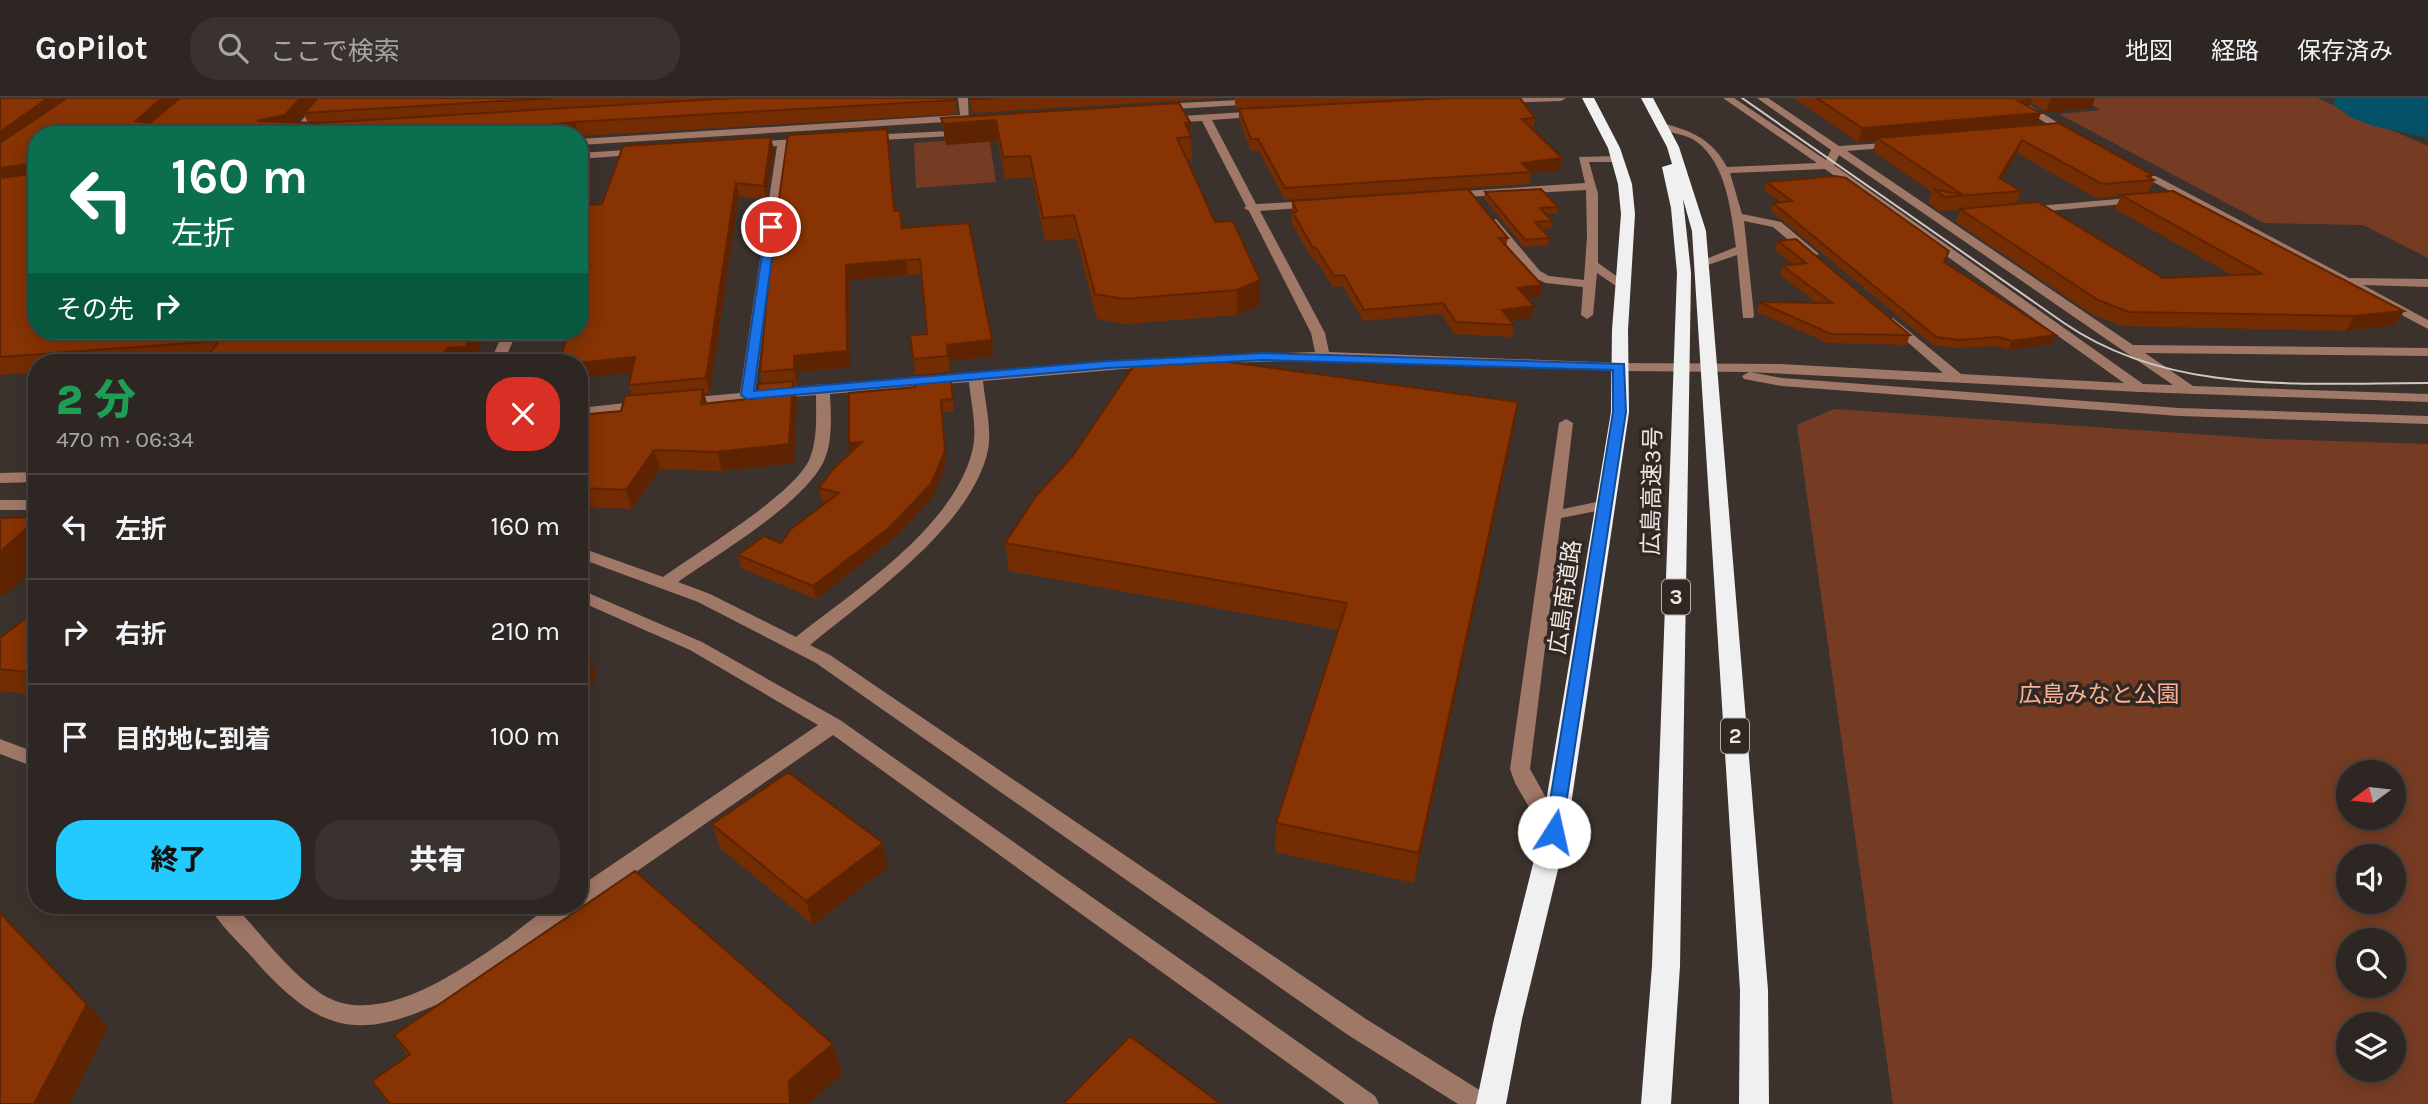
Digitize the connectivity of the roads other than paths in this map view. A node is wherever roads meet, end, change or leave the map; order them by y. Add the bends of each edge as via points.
1 (963, 98) edge
2 (1561, 98) edge
3 (1588, 98) edge
4 (1637, 98) edge
5 (1647, 98) edge
6 (1728, 98) edge
7 (1762, 98) edge
8 (2011, 98) edge
9 (1269, 100) dead end
10 (1485, 101) edge
11 (327, 102) edge
12 (1145, 108) edge
13 (1277, 113) edge
14 (1205, 117) junction
15 (965, 121) junction
16 (1157, 121) edge
17 (302, 126) edge
18 (1662, 126) junction
19 (2063, 130) junction
20 (2037, 132) edge
21 (892, 136) junction
22 (851, 139) edge
23 (588, 140) edge
24 (824, 141) edge
25 (2085, 142) edge
26 (783, 143) junction
27 (1904, 143) edge
28 (743, 146) edge
29 (1837, 149) junction
30 (649, 152) edge
31 (588, 158) edge
32 (1618, 159) junction
33 (2118, 159) edge
34 (1828, 166) junction
35 (1723, 170) junction
36 (1590, 186) junction
37 (1432, 196) edge
38 (2187, 196) junction
39 (1328, 203) edge
40 (1250, 208) junction
41 (2009, 211) edge
42 (1486, 213) edge
43 (1737, 216) junction
44 (1954, 216) edge
45 (1937, 218) junction
46 (1908, 221) junction
47 (1741, 248) junction
48 (1702, 263) junction
49 (1591, 264) junction
50 (1829, 268) edge
51 (2346, 281) junction
52 (1590, 284) junction
53 (2428, 284) edge
54 (1623, 285) junction
55 (1880, 312) edge
56 (1587, 315) dead end
57 (1748, 315) dead end
58 (2428, 325) edge
59 (2130, 349) junction
60 (2428, 352) edge
61 (1323, 356) junction
62 (1620, 367) junction
63 (1711, 369) junction
64 (975, 376) junction
65 (1956, 377) junction
66 (822, 388) junction
67 (2141, 388) junction
68 (2191, 390) junction
69 (747, 395) junction
70 (2428, 398) edge
71 (588, 411) edge
72 (2179, 412) junction
73 (2428, 420) edge
74 (1566, 423) dead end
75 (28, 477) edge
76 (0, 478) edge
77 (0, 505) edge
78 (28, 505) edge
79 (1606, 505) junction
80 (1554, 515) junction
81 (588, 555) edge
82 (664, 583) junction
83 (588, 598) edge
84 (798, 645) junction
85 (833, 725) junction
86 (0, 746) edge
87 (28, 757) edge
88 (1554, 832) junction
89 (588, 894) edge
90 (228, 914) edge
91 (559, 914) edge
92 (1366, 1104) edge
93 (1480, 1104) edge
94 (1491, 1104) edge
95 (1656, 1104) edge
96 (1755, 1104) edge

1 - 15 street
2 - 10 street
3 - 32 highway, 広島南道路
4 - 95 highway, 広島高速3号 / 3 via 1667,162 1678,208 1684,273 1666,966
5 - 18 highway, 2
6 - 34 street
7 - 29 street
8 - 19 street
9 - 12 street
11 - 17 street
13 - 14 street
14 - 16 street
14 - 40 street
15 - 21 street via 896,130
15 - 21 street via 977,124
15 - 23 street
18 - 35 street via 1700,139
18 - 48 highway, 2 via 1689,188
19 - 20 street
19 - 25 street
21 - 22 street
24 - 26 street
26 - 28 street
26 - 69 street
27 - 29 street
29 - 34 street
29 - 45 street
30 - 31 street
32 - 36 street via 1583,159
32 - 54 highway, 広島南道路 via 1628,215
33 - 38 street
34 - 35 street
34 - 46 street
35 - 43 street
36 - 37 street via 1474,198
36 - 49 street
38 - 41 street
38 - 51 street
39 - 40 street
40 - 61 street via 1318,333
42 - 52 street via 1536,274
43 - 47 street
43 - 50 street via 1777,224
44 - 45 street
45 - 46 street
45 - 59 street
46 - 67 street
47 - 48 street
47 - 57 street
48 - 63 highway, 2
49 - 52 street
49 - 54 street
51 - 53 street
51 - 58 street
52 - 56 street
54 - 62 highway, 広島南道路
55 - 65 street
59 - 60 street
59 - 68 street
61 - 62 street
61 - 64 street via 1108,364
62 - 63 street
62 - 79 highway, 広島南道路 via 1620,412
63 - 65 street
63 - 72 street via 1782,382
63 - 96 highway, 2 via 1755,990
64 - 66 street
64 - 84 street via 980,449 962,496 918,543
65 - 67 street
66 - 69 street
66 - 82 street via 820,449 810,472 787,494
67 - 68 street
67 - 72 street
68 - 70 street
68 - 72 street
69 - 71 street
72 - 73 street
74 - 80 street
75 - 76 street
77 - 78 street
79 - 80 street
79 - 88 highway, 広島南道路
80 - 88 street via 1520,769
81 - 82 street
82 - 84 street
83 - 85 street via 718,657
84 - 93 street via 1357,1027
85 - 89 street
85 - 92 street
86 - 87 street
88 - 94 highway, 広島南道路
90 - 91 street via 296,986 328,1010 350,1016 393,1012 440,994

